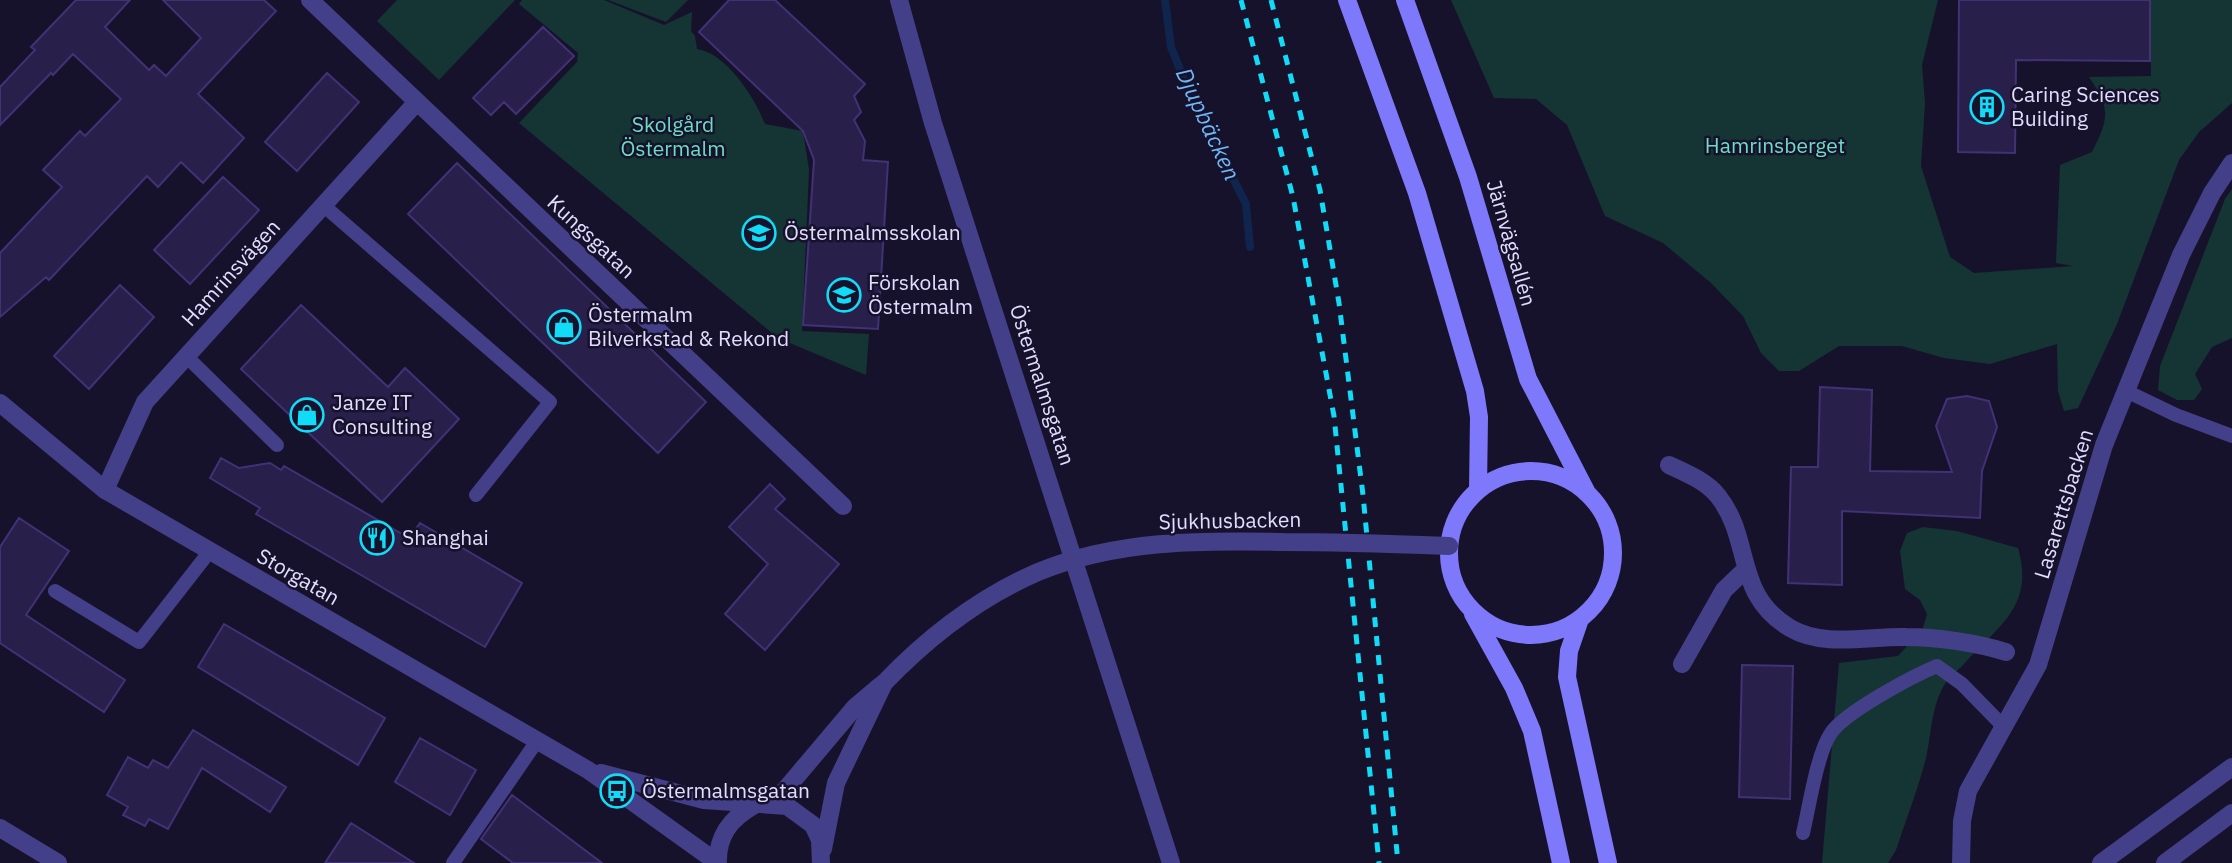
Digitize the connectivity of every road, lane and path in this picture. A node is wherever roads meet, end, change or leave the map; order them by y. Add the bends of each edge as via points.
1 (310, 0) edge
2 (899, 0) edge
3 (1347, 0) edge
4 (1405, 0) edge
5 (416, 103) junction
6 (2232, 163) edge
7 (323, 205) junction
8 (186, 356) junction
9 (2126, 391) junction
10 (0, 403) edge
11 (2232, 436) edge
12 (277, 444) dead end
13 (1669, 465) dead end
14 (105, 490) junction
15 (1478, 490) junction
16 (1587, 493) junction
17 (476, 495) dead end
18 (843, 506) dead end
19 (1449, 546) junction
20 (210, 551) junction
21 (1745, 570) junction
22 (55, 591) dead end
23 (1468, 605) junction
24 (1580, 620) junction
25 (2006, 652) dead end
26 (1682, 664) dead end
27 (884, 683) junction
28 (2003, 726) junction
29 (537, 741) junction
30 (2232, 767) edge
31 (588, 770) junction
32 (774, 803) junction
33 (753, 806) junction
34 (2232, 813) edge
35 (0, 828) edge
36 (1803, 833) dead end
37 (821, 860) edge
38 (58, 863) edge
39 (453, 863) edge
40 (718, 863) edge
41 (1171, 863) edge
42 (1561, 863) edge
43 (1608, 863) edge
44 (1961, 863) edge
45 (2101, 863) edge
46 (2165, 863) edge

1 - 5 street, Kungsgatan
2 - 41 street, Östermalmsgatan via 933,123
3 - 15 main road via 1417,193 1475,391
4 - 16 main road, Järnvägsallén via 1468,177 1528,379
5 - 7 street, Hamrinsvägen
5 - 18 street, Kungsgatan
6 - 9 street, Lasarettsbacken via 2181,255
7 - 8 street, Hamrinsvägen
7 - 17 lane via 550,402
8 - 12 lane
8 - 14 street, Hamrinsvägen via 145,402
9 - 11 lane
9 - 28 street, Lasarettsbacken via 2104,445 2038,665
10 - 14 street, Storgatan
13 - 21 street via 1692,475 1717,495 1735,527
14 - 20 street, Storgatan
15 - 16 main road via 1514,472 1537,471 1562,477
15 - 19 main road via 1454,523
16 - 24 main road via 1601,508 1614,553 1609,581 1598,602
19 - 23 main road via 1451,572
19 - 27 street, Sjukhusbacken, bridge via 1202,540 1089,556 1038,572 979,602 940,629
20 - 22 lane via 139,642
20 - 29 street, Storgatan
21 - 25 street via 1772,615 1811,637 1906,636
21 - 26 street via 1724,590
23 - 24 main road via 1495,627 1517,634 1542,635
23 - 42 main road via 1532,731
24 - 43 main road via 1569,651 1567,677
27 - 32 street, Sjukhusbacken via 855,707
27 - 37 street, Sjukhusbacken via 844,764
28 - 36 lane via 1937,666 1907,679 1831,733
28 - 44 street, Lasarettsbacken via 1968,791
29 - 31 street, Storgatan
29 - 39 lane
30 - 45 street
31 - 33 street, Storgatan via 704,800
31 - 40 street, Storgatan
32 - 33 street, Storgatan
32 - 37 street via 800,812 813,825
33 - 40 street, Storgatan via 736,815 723,832
34 - 46 street
35 - 38 street

